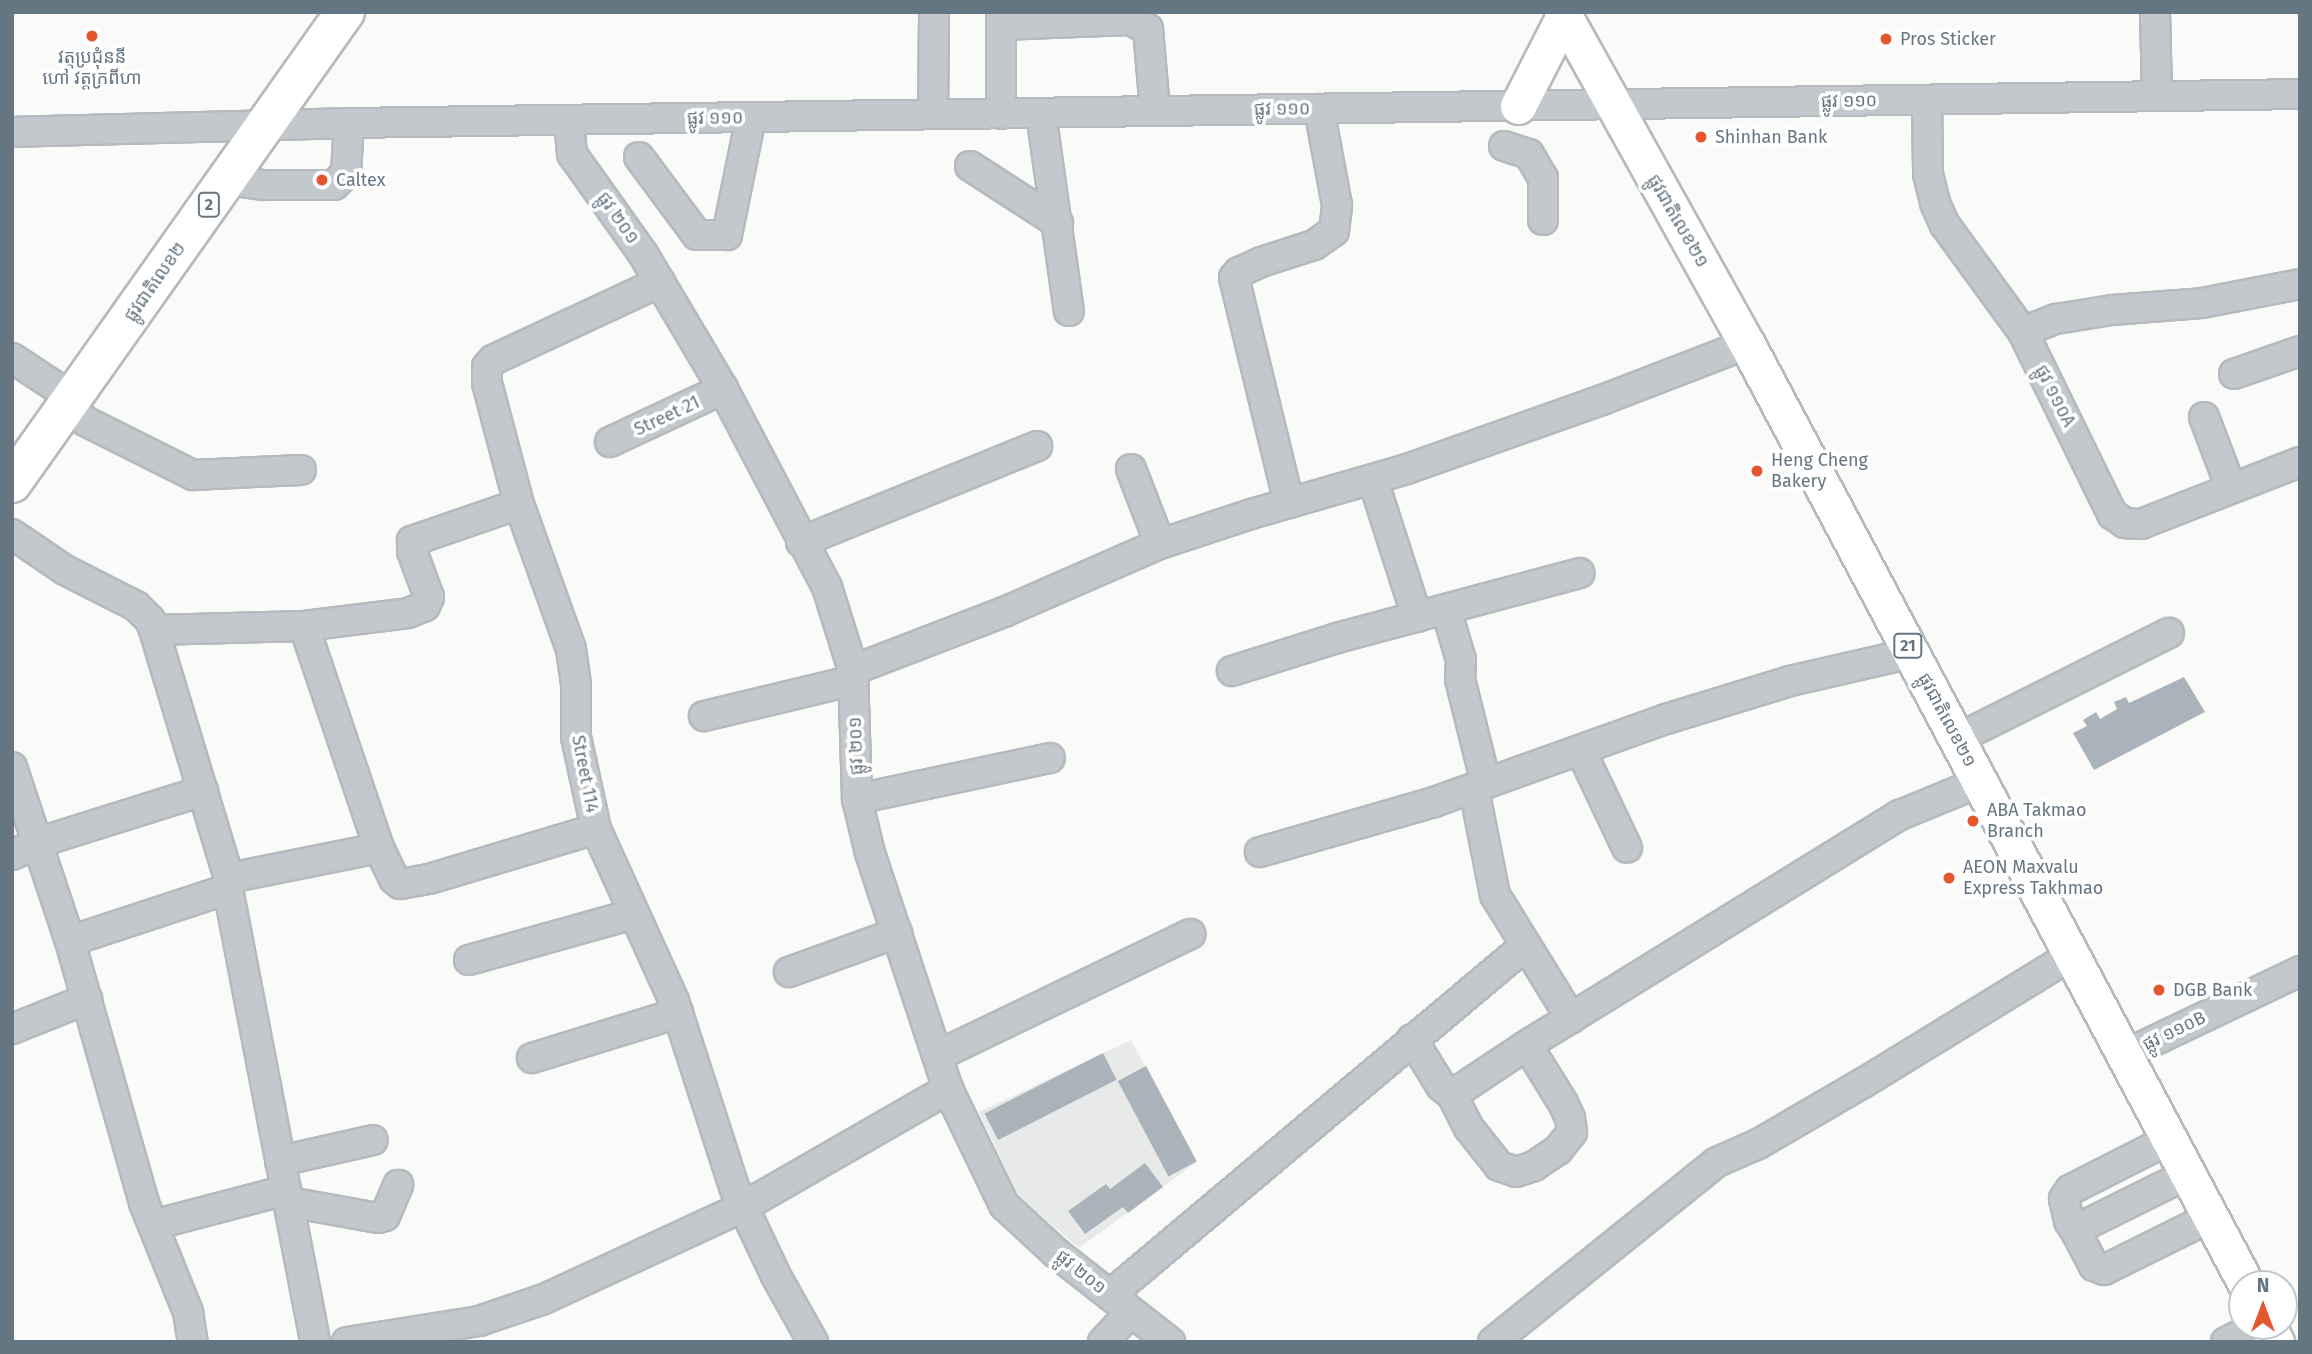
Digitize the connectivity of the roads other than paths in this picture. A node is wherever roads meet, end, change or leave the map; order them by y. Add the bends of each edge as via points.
1 (934, 12) edge
2 (2155, 12) edge
3 (338, 14) edge
4 (1563, 14) edge
5 (1103, 17) edge
6 (1001, 19) edge
7 (2300, 94) edge
8 (2157, 96) junction
9 (1927, 100) junction
10 (1612, 105) junction
11 (1510, 106) junction
12 (1319, 109) junction
13 (1155, 111) junction
14 (1041, 113) junction
15 (933, 114) junction
16 (1001, 114) junction
17 (751, 117) junction
18 (569, 120) junction
19 (349, 123) junction
20 (264, 125) junction
21 (12, 132) edge
22 (639, 157) dead end
23 (970, 166) dead end
24 (227, 180) junction
25 (1544, 220) dead end
26 (1058, 223) junction
27 (660, 282) junction
28 (2300, 284) edge
29 (1069, 311) dead end
30 (2023, 332) junction
31 (1747, 344) junction
32 (2300, 351) edge
33 (12, 358) edge
34 (2234, 374) dead end
35 (723, 389) junction
36 (70, 403) junction
37 (2204, 417) dead end
38 (610, 442) dead end
39 (1037, 446) dead end
40 (2300, 462) edge
41 (1131, 468) dead end
42 (301, 470) dead end
43 (1373, 480) junction
44 (13, 481) edge
45 (2231, 488) junction
46 (1289, 503) junction
47 (519, 504) junction
48 (12, 534) edge
49 (801, 542) junction
50 (1160, 544) junction
51 (1579, 573) dead end
52 (1446, 609) junction
53 (1417, 617) junction
54 (304, 626) junction
55 (154, 630) junction
56 (2169, 633) dead end
57 (1912, 653) junction
58 (1232, 671) dead end
59 (854, 675) junction
60 (704, 716) dead end
61 (1957, 739) junction
62 (1581, 751) junction
63 (1050, 758) dead end
64 (12, 767) edge
65 (1980, 782) junction
66 (1480, 786) junction
67 (203, 791) junction
68 (857, 799) junction
69 (596, 829) junction
70 (40, 842) junction
71 (379, 848) junction
72 (1627, 848) dead end
73 (1260, 852) dead end
74 (12, 855) edge
75 (229, 883) junction
76 (634, 914) junction
77 (898, 933) junction
78 (1190, 934) dead end
79 (71, 941) junction
80 (1525, 946) junction
81 (2072, 955) junction
82 (469, 960) dead end
83 (2300, 971) edge
84 (789, 972) dead end
85 (87, 999) junction
86 (678, 1013) junction
87 (1571, 1018) junction
88 (12, 1029) edge
89 (1412, 1039) junction
90 (1527, 1045) junction
91 (939, 1055) junction
92 (2124, 1055) junction
93 (532, 1058) dead end
94 (948, 1089) junction
95 (1452, 1095) junction
96 (2170, 1139) junction
97 (373, 1140) dead end
98 (280, 1161) junction
99 (2188, 1174) junction
100 (398, 1185) dead end
101 (287, 1196) junction
102 (743, 1207) junction
103 (2211, 1217) junction
104 (153, 1225) junction
105 (2075, 1230) junction
106 (2239, 1270) edge
107 (1121, 1304) junction
108 (193, 1342) edge
109 (315, 1342) edge
110 (347, 1342) edge
111 (813, 1342) edge
112 (1103, 1342) edge
113 (1170, 1342) edge
114 (1493, 1342) edge

1 - 15 street
2 - 8 street
3 - 20 highway, ផ្លូវជាតិលេខ២ / 2
4 - 10 main road, ផ្លូវជាតិលេខ២១ / 21
4 - 11 main road
5 - 6 street
5 - 13 street via 1130,20 1148,29
6 - 16 street
7 - 8 street, ផ្លូវ ១១០
8 - 9 street, ផ្លូវ ១១០
9 - 10 street, ផ្លូវ ១១០
9 - 30 street, ផ្លូវ ១១០A via 1928,174 1935,203 1945,225
10 - 11 street, ផ្លូវ ១១០
10 - 31 main road, ផ្លូវជាតិលេខ២១ / 21
11 - 12 street, ផ្លូវ ១១០
11 - 25 street via 1504,160 1529,155 1542,178
12 - 13 street, ផ្លូវ ១១០
12 - 46 street via 1337,205 1334,231 1314,245 1261,262 1234,278
13 - 14 street, ផ្លូវ ១១០
14 - 16 street, ផ្លូវ ១១០
14 - 26 street
15 - 16 street, ផ្លូវ ១១០
15 - 17 street, ផ្លូវ ១១០
17 - 18 street, ផ្លូវ ១១០
17 - 22 street via 727,235 697,234
18 - 19 street, ផ្លូវ ១១០
18 - 27 street, ផ្លូវ ២០១ via 572,154
19 - 20 street, ផ្លូវ ១១០
19 - 24 street via 346,173 334,185
20 - 21 street, ផ្លូវ ១១០
20 - 24 highway, ផ្លូវជាតិលេខ២ / 2
23 - 26 street
24 - 36 highway, ផ្លូវជាតិលេខ២ / 2
26 - 29 street
27 - 35 street, ផ្លូវ ២០១
27 - 47 street, Street 114 via 486,367
28 - 30 street via 2202,303 2056,319
30 - 45 street, ផ្លូវ ១១០A via 2112,514 2125,523 2141,524
31 - 43 street
31 - 57 main road, ផ្លូវជាតិលេខ២១ / 21
32 - 34 street
33 - 36 street
35 - 38 street, Street 21
35 - 49 street, ផ្លូវ ២០១
36 - 42 street via 85,421 193,475
36 - 44 highway, ផ្លូវជាតិលេខ២ / 2
37 - 45 street
39 - 49 street
40 - 45 street, ផ្លូវ ១១០A
41 - 50 street
43 - 46 street
43 - 53 street
46 - 50 street
47 - 54 street via 412,541 429,597 425,606 397,615
47 - 69 street, Street 114 via 571,649 576,737
48 - 55 street via 65,570 136,606
49 - 59 street, ផ្លូវ ២០១ via 827,587
50 - 59 street
51 - 52 street
52 - 53 street
52 - 66 street via 1461,660 1460,679
53 - 58 street
54 - 55 street
54 - 71 street
55 - 67 street
56 - 61 street
57 - 61 main road, ផ្លូវជាតិលេខ២១ / 21
57 - 62 street via 1790,681
59 - 60 street
59 - 68 street, ផ្លូវ ២០១
61 - 65 main road, ផ្លូវជាតិលេខ២១ / 21
62 - 66 street
62 - 72 street
63 - 68 street
64 - 70 street
65 - 81 main road, ផ្លូវជាតិលេខ២១ / 21
65 - 87 street via 1900,815
66 - 73 street
66 - 80 street via 1495,895
67 - 70 street
67 - 75 street
68 - 77 street, ផ្លូវ ២០១
69 - 71 street via 400,884
69 - 76 street, Street 114
70 - 74 street
70 - 79 street
71 - 75 street
75 - 79 street
75 - 98 street
76 - 82 street
76 - 86 street, Street 114
77 - 84 street
77 - 91 street, ផ្លូវ ២០១
78 - 91 street
79 - 85 street
80 - 87 street
80 - 89 street
81 - 92 main road, ផ្លូវជាតិលេខ២១ / 21
81 - 114 street via 1758,1144 1717,1162
83 - 92 street, ផ្លូវ ១១០B
85 - 88 street
85 - 104 street
86 - 93 street
86 - 102 street, Street 114
87 - 90 street
89 - 95 street via 1441,1086
89 - 107 street
90 - 95 street
90 - 95 street via 1570,1118 1572,1132 1558,1150 1517,1172 1499,1166 1469,1128
91 - 94 street, ផ្លូវ ២០១
92 - 96 main road, ផ្លូវជាតិលេខ២១ / 21
94 - 102 street
94 - 107 street, ផ្លូវ ២០១ via 1004,1205
96 - 99 main road, ផ្លូវជាតិលេខ២១ / 21
96 - 105 street via 2070,1190 2064,1210
97 - 98 street
98 - 101 street
99 - 103 main road, ផ្លូវជាតិលេខ២១ / 21
99 - 105 street
100 - 101 street via 385,1216 378,1218
101 - 104 street
101 - 109 street
102 - 110 street via 544,1299 492,1317
102 - 111 street, Street 114
103 - 105 street via 2104,1270 2094,1266
103 - 106 main road, ផ្លូវជាតិលេខ២១ / 21
104 - 108 street via 187,1312
107 - 112 street
107 - 113 street, ផ្លូវ ២០១

